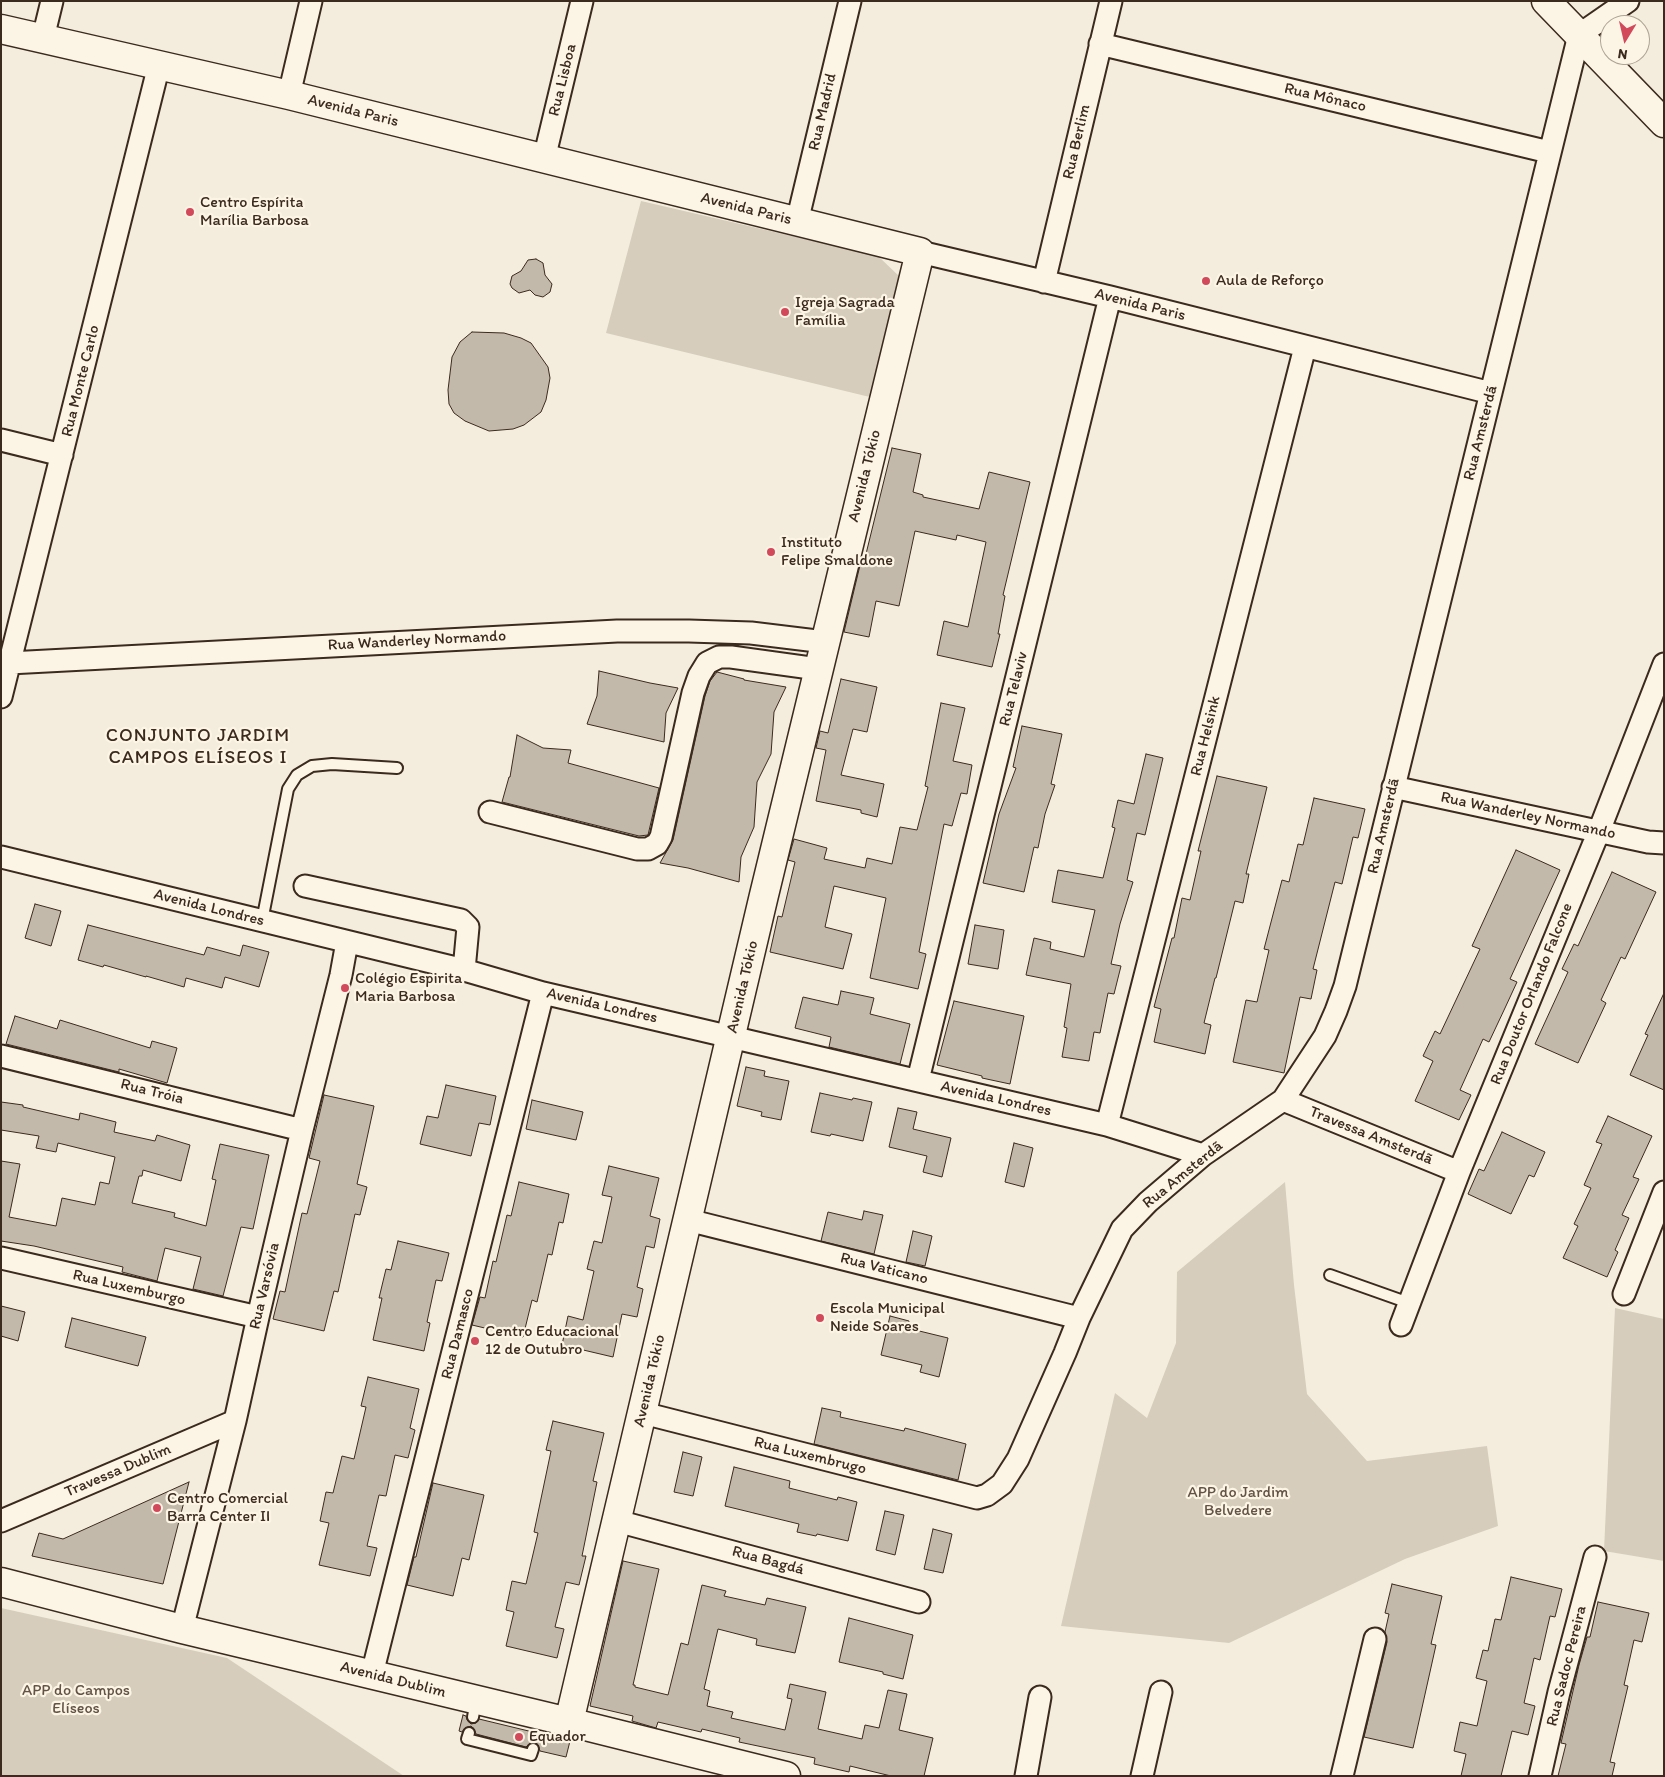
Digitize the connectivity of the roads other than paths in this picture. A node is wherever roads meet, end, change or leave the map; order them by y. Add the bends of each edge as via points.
1 (52, 1) edge
2 (311, 1) edge
3 (582, 1) edge
4 (850, 1) edge
5 (1111, 1) edge
6 (1546, 1) edge
7 (1628, 1) edge
8 (1, 29) edge
9 (1579, 36) junction
10 (43, 38) junction
11 (1100, 44) junction
12 (159, 65) junction
13 (289, 95) junction
14 (1664, 123) edge
15 (1549, 152) junction
16 (544, 158) junction
17 (797, 222) junction
18 (920, 252) junction
19 (1044, 282) junction
20 (1110, 297) junction
21 (1305, 347) junction
22 (1491, 393) junction
23 (1, 440) edge
24 (62, 455) junction
25 (825, 642) junction
26 (10, 663) junction
27 (1664, 664) edge
28 (818, 669) junction
29 (1, 697) edge
30 (397, 768) dead end
31 (1393, 787) junction
32 (490, 812) dead end
33 (1599, 831) junction
34 (1664, 843) edge
35 (1, 856) edge
36 (305, 886) dead end
37 (262, 921) junction
38 (347, 942) junction
39 (464, 970) junction
40 (543, 993) junction
41 (731, 1037) junction
42 (1, 1056) edge
43 (918, 1080) junction
44 (1283, 1100) junction
45 (1108, 1125) junction
46 (302, 1130) junction
47 (1203, 1155) junction
48 (1459, 1172) junction
49 (1664, 1192) edge
50 (688, 1220) junction
51 (1, 1258) edge
52 (1330, 1275) dead end
53 (1624, 1294) dead end
54 (1410, 1303) junction
55 (258, 1317) junction
56 (1079, 1318) junction
57 (1401, 1325) dead end
58 (643, 1413) junction
59 (235, 1420) junction
60 (977, 1498) joint
61 (1, 1521) edge
62 (617, 1521) junction
63 (1596, 1557) dead end
64 (1, 1582) edge
65 (919, 1602) dead end
66 (182, 1629) junction
67 (1376, 1639) dead end
68 (372, 1674) junction
69 (1161, 1692) dead end
70 (1040, 1697) dead end
71 (569, 1722) junction
72 (469, 1733) dead end
73 (533, 1749) dead end
74 (786, 1776) edge
75 (1026, 1776) edge
76 (1142, 1776) edge
77 (1342, 1776) edge
78 (1540, 1776) edge

1 - 10 street
2 - 13 street
3 - 16 street, Rua Lisboa
4 - 17 street, Rua Madrid
5 - 11 street, Rua Berlim
6 - 9 street
7 - 9 street
8 - 10 street, Avenida Paris
9 - 14 street
9 - 15 street, Rua Amsterdã
10 - 12 street, Avenida Paris
11 - 15 street, Rua Mônaco
11 - 19 street, Rua Berlim
12 - 13 street, Avenida Paris
12 - 24 street, Rua Monte Carlo
13 - 16 street, Avenida Paris
15 - 22 street, Rua Amsterdã
16 - 17 street, Avenida Paris
17 - 18 street, Avenida Paris
18 - 19 street, Avenida Paris
18 - 25 street, Avenida Tókio
19 - 20 street, Avenida Paris
20 - 21 street, Avenida Paris
20 - 43 street, Rua Telaviv
21 - 22 street, Avenida Paris
21 - 45 street, Rua Helsink
22 - 31 street, Rua Amsterdã
23 - 24 street
24 - 26 street, Rua Monte Carlo
25 - 26 street, Rua Wanderley Normando via 742,633 617,631
25 - 28 street, Avenida Tókio
26 - 29 street, Rua Monte Carlo
27 - 33 street, Rua Doutor Orlando Falcone
28 - 32 street via 731,657 719,657 707,663 692,692 661,838 648,848 637,849
28 - 41 street, Avenida Tókio
30 - 37 lane via 332,764 312,766 297,775 288,790
31 - 33 street, Rua Wanderley Normando
31 - 44 street, Rua Amsterdã via 1336,1012 1325,1036
33 - 34 street, Rua Wanderley Normando
33 - 48 street, Rua Doutor Orlando Falcone
35 - 37 street, Avenida Londres
36 - 39 street via 461,920 468,927
37 - 38 street, Avenida Londres
38 - 39 street, Avenida Londres
38 - 46 street, Rua Varsóvia
39 - 40 street, Avenida Londres
40 - 41 street, Avenida Londres
40 - 68 street, Rua Damasco
41 - 43 street, Avenida Londres
41 - 50 street, Avenida Tókio
42 - 46 street, Rua Tróia
43 - 45 street, Avenida Londres
44 - 47 street, Rua Amsterdã
44 - 48 street, Travessa Amsterdã
45 - 47 street, Avenida Londres
46 - 55 street, Rua Varsóvia
47 - 56 street, Rua Amsterdã via 1122,1229
48 - 54 street, Rua Doutor Orlando Falcone
49 - 53 street
50 - 56 street, Rua Vaticano
50 - 58 street, Avenida Tókio
51 - 55 street, Rua Luxemburgo
52 - 54 lane
54 - 57 street, Rua Doutor Orlando Falcone
55 - 59 street, Rua Varsóvia
56 - 60 street, Rua Amsterdã via 1018,1459 1002,1484
58 - 60 street, Rua Luxembrugo
58 - 62 street, Avenida Tókio
59 - 61 street, Travessa Dublim
59 - 66 street, Rua Varsóvia
62 - 65 street, Rua Bagdá
62 - 71 street, Avenida Tókio
63 - 78 street, Rua Sadoc Pereira
64 - 66 street, Avenida Dublim
66 - 68 street, Avenida Dublim
67 - 77 street
68 - 71 street, Avenida Dublim via 475,1709
69 - 76 street
70 - 75 street
71 - 74 street, Avenida Dublim
72 - 73 lane via 468,1739 532,1755

